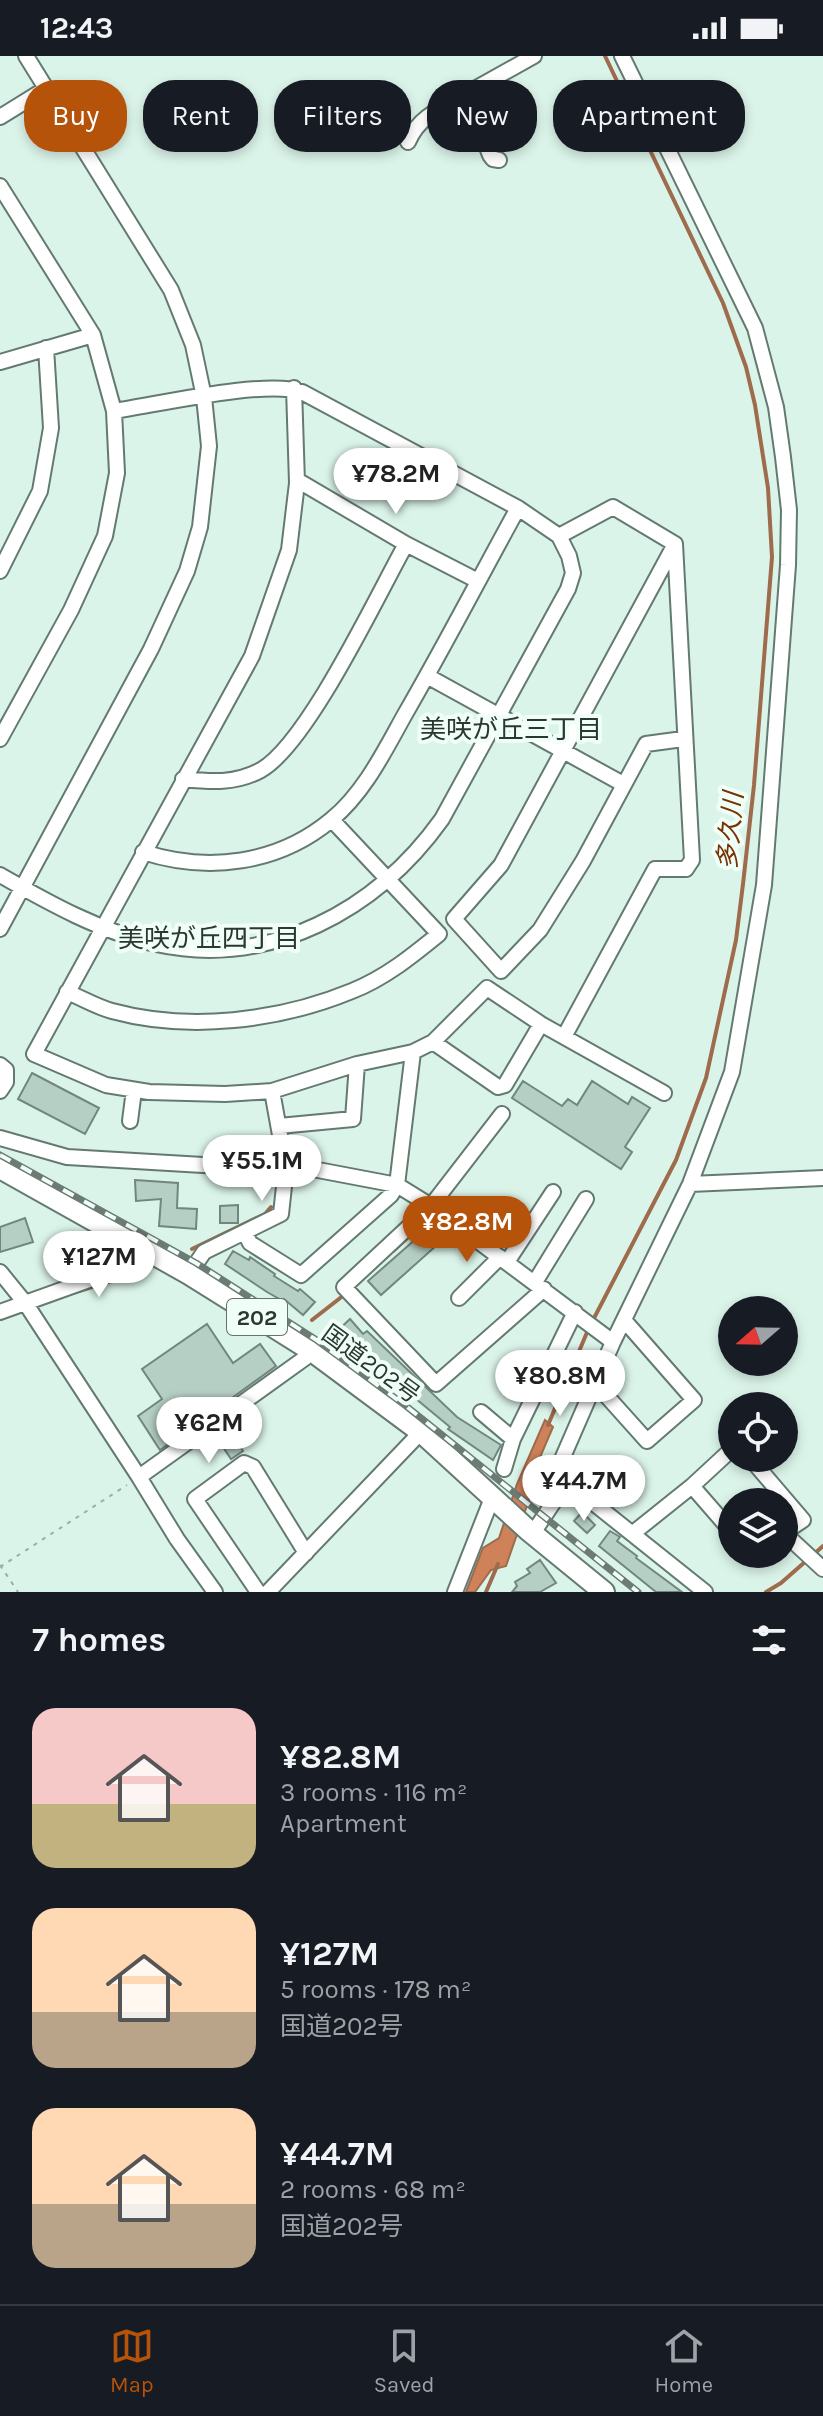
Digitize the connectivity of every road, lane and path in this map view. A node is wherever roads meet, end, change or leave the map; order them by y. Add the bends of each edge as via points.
1 (26, 56) edge
2 (534, 56) edge
3 (622, 56) edge
4 (42, 80) edge
5 (491, 80) edge
6 (24, 102) edge
7 (427, 116) edge
8 (0, 117) edge
9 (411, 136) edge
10 (86, 152) edge
11 (489, 152) edge
12 (499, 160) dead end
13 (0, 186) edge
14 (93, 335) junction
15 (46, 348) junction
16 (0, 362) edge
17 (294, 388) junction
18 (204, 397) junction
19 (114, 411) junction
20 (297, 480) junction
21 (518, 508) junction
22 (559, 536) junction
23 (406, 544) junction
24 (675, 544) junction
25 (0, 571) edge
26 (478, 581) junction
27 (427, 676) junction
28 (500, 717) junction
29 (0, 739) edge
30 (683, 739) junction
31 (562, 751) junction
32 (183, 779) junction
33 (623, 784) junction
34 (332, 820) junction
35 (143, 852) junction
36 (0, 875) edge
37 (389, 880) junction
38 (23, 888) junction
39 (102, 928) junction
40 (0, 929) edge
41 (67, 992) junction
42 (541, 1024) junction
43 (565, 1035) junction
44 (433, 1042) junction
45 (413, 1052) junction
46 (357, 1064) junction
47 (0, 1065) edge
48 (134, 1090) junction
49 (0, 1091) edge
50 (272, 1091) junction
51 (664, 1093) dead end
52 (502, 1114) dead end
53 (130, 1121) dead end
54 (279, 1126) junction
55 (0, 1138) edge
56 (0, 1168) edge
57 (286, 1168) junction
58 (823, 1178) edge
59 (690, 1184) junction
60 (397, 1185) junction
61 (553, 1192) dead end
62 (586, 1199) dead end
63 (431, 1206) junction
64 (245, 1233) junction
65 (156, 1256) junction
66 (504, 1259) junction
67 (0, 1272) edge
68 (189, 1274) junction
69 (540, 1286) junction
70 (459, 1298) dead end
71 (28, 1308) junction
72 (0, 1312) edge
73 (575, 1312) junction
74 (624, 1320) junction
75 (613, 1342) junction
76 (312, 1351) junction
77 (595, 1383) junction
78 (481, 1412) dead end
79 (421, 1432) junction
80 (513, 1439) junction
81 (718, 1462) edge
82 (504, 1469) dead end
83 (762, 1472) edge
84 (556, 1473) junction
85 (139, 1477) junction
86 (692, 1486) junction
87 (776, 1488) edge
88 (492, 1498) junction
89 (718, 1516) edge
90 (530, 1531) junction
91 (632, 1534) junction
92 (798, 1545) edge
93 (306, 1553) junction
94 (815, 1561) edge
95 (0, 1566) edge
96 (18, 1592) edge
97 (215, 1592) edge
98 (258, 1592) edge
99 (268, 1592) edge
100 (455, 1592) edge
101 (604, 1592) edge
102 (705, 1592) edge

1 - 4 street
2 - 5 street
3 - 59 street via 755,328 776,407 789,510 758,926 732,1072
6 - 8 street
7 - 9 street
10 - 18 street via 171,290 193,345
11 - 12 street
13 - 14 street
14 - 15 street
14 - 19 street
15 - 16 street
15 - 25 street via 51,428 40,491
17 - 18 street
17 - 20 street
17 - 21 street
18 - 19 street
18 - 38 street via 207,471 200,527 187,571
19 - 29 street via 117,473 105,536
20 - 23 street
20 - 32 street via 289,550 252,656
21 - 22 street
21 - 26 street
22 - 24 street via 613,507
22 - 28 street via 573,573 568,589
23 - 26 street
23 - 32 street via 323,694 284,751 260,770 220,783
24 - 30 street
24 - 31 street
26 - 27 street
27 - 28 street
27 - 34 street via 369,778
28 - 31 street
28 - 37 street via 442,819
30 - 33 street via 646,744
30 - 43 street via 692,860 686,869 655,869
31 - 33 street
31 - 33 street via 501,865 454,919 501,971 540,930
32 - 35 street
34 - 35 street via 276,853 226,863 172,862
34 - 37 street
35 - 39 street
36 - 38 street
37 - 39 street via 336,916 258,946 190,949
37 - 41 street via 439,934 400,966 306,1007 260,1017 160,1021 110,1011
38 - 39 street
38 - 40 street
39 - 41 street
41 - 48 street via 34,1054 106,1085
42 - 43 street
42 - 44 street via 487,988
42 - 44 street via 505,1085 498,1087
43 - 51 street
44 - 45 street
45 - 46 street
45 - 60 street
46 - 50 street
46 - 54 street via 353,1119
47 - 49 street via 6,1070
48 - 50 street via 191,1095
48 - 53 street
50 - 54 street
52 - 63 street
54 - 57 street
55 - 57 street via 67,1157
56 - 65 highway, 国道202号 / 202
57 - 60 street
57 - 64 street via 281,1214
58 - 59 street
59 - 74 street
60 - 63 street
60 - 64 street via 301,1275 250,1243
61 - 66 street
62 - 69 street
63 - 66 street
63 - 69 street via 348,1291 436,1384
64 - 68 street via 204,1252
65 - 68 highway, 国道202号 / 202
65 - 71 street
66 - 69 street
66 - 70 street
67 - 71 street
68 - 76 highway, 国道202号 / 202
69 - 73 street
71 - 72 street
71 - 85 street
73 - 75 street
73 - 80 street
74 - 75 street
74 - 77 street via 694,1400 647,1441
75 - 77 street
76 - 79 highway, 国道202号 / 202
76 - 85 street
77 - 84 street
78 - 80 street
79 - 88 highway, 国道202号 / 202
79 - 93 street
80 - 82 street
81 - 86 street
83 - 87 street
84 - 90 street via 557,1497
84 - 91 street
85 - 95 path
85 - 97 street
86 - 89 street
86 - 91 street
88 - 90 highway, 202
88 - 100 street
90 - 101 highway, 202
91 - 102 street
92 - 94 street
93 - 98 street via 253,1467 244,1463 195,1499
93 - 99 street
95 - 96 path

